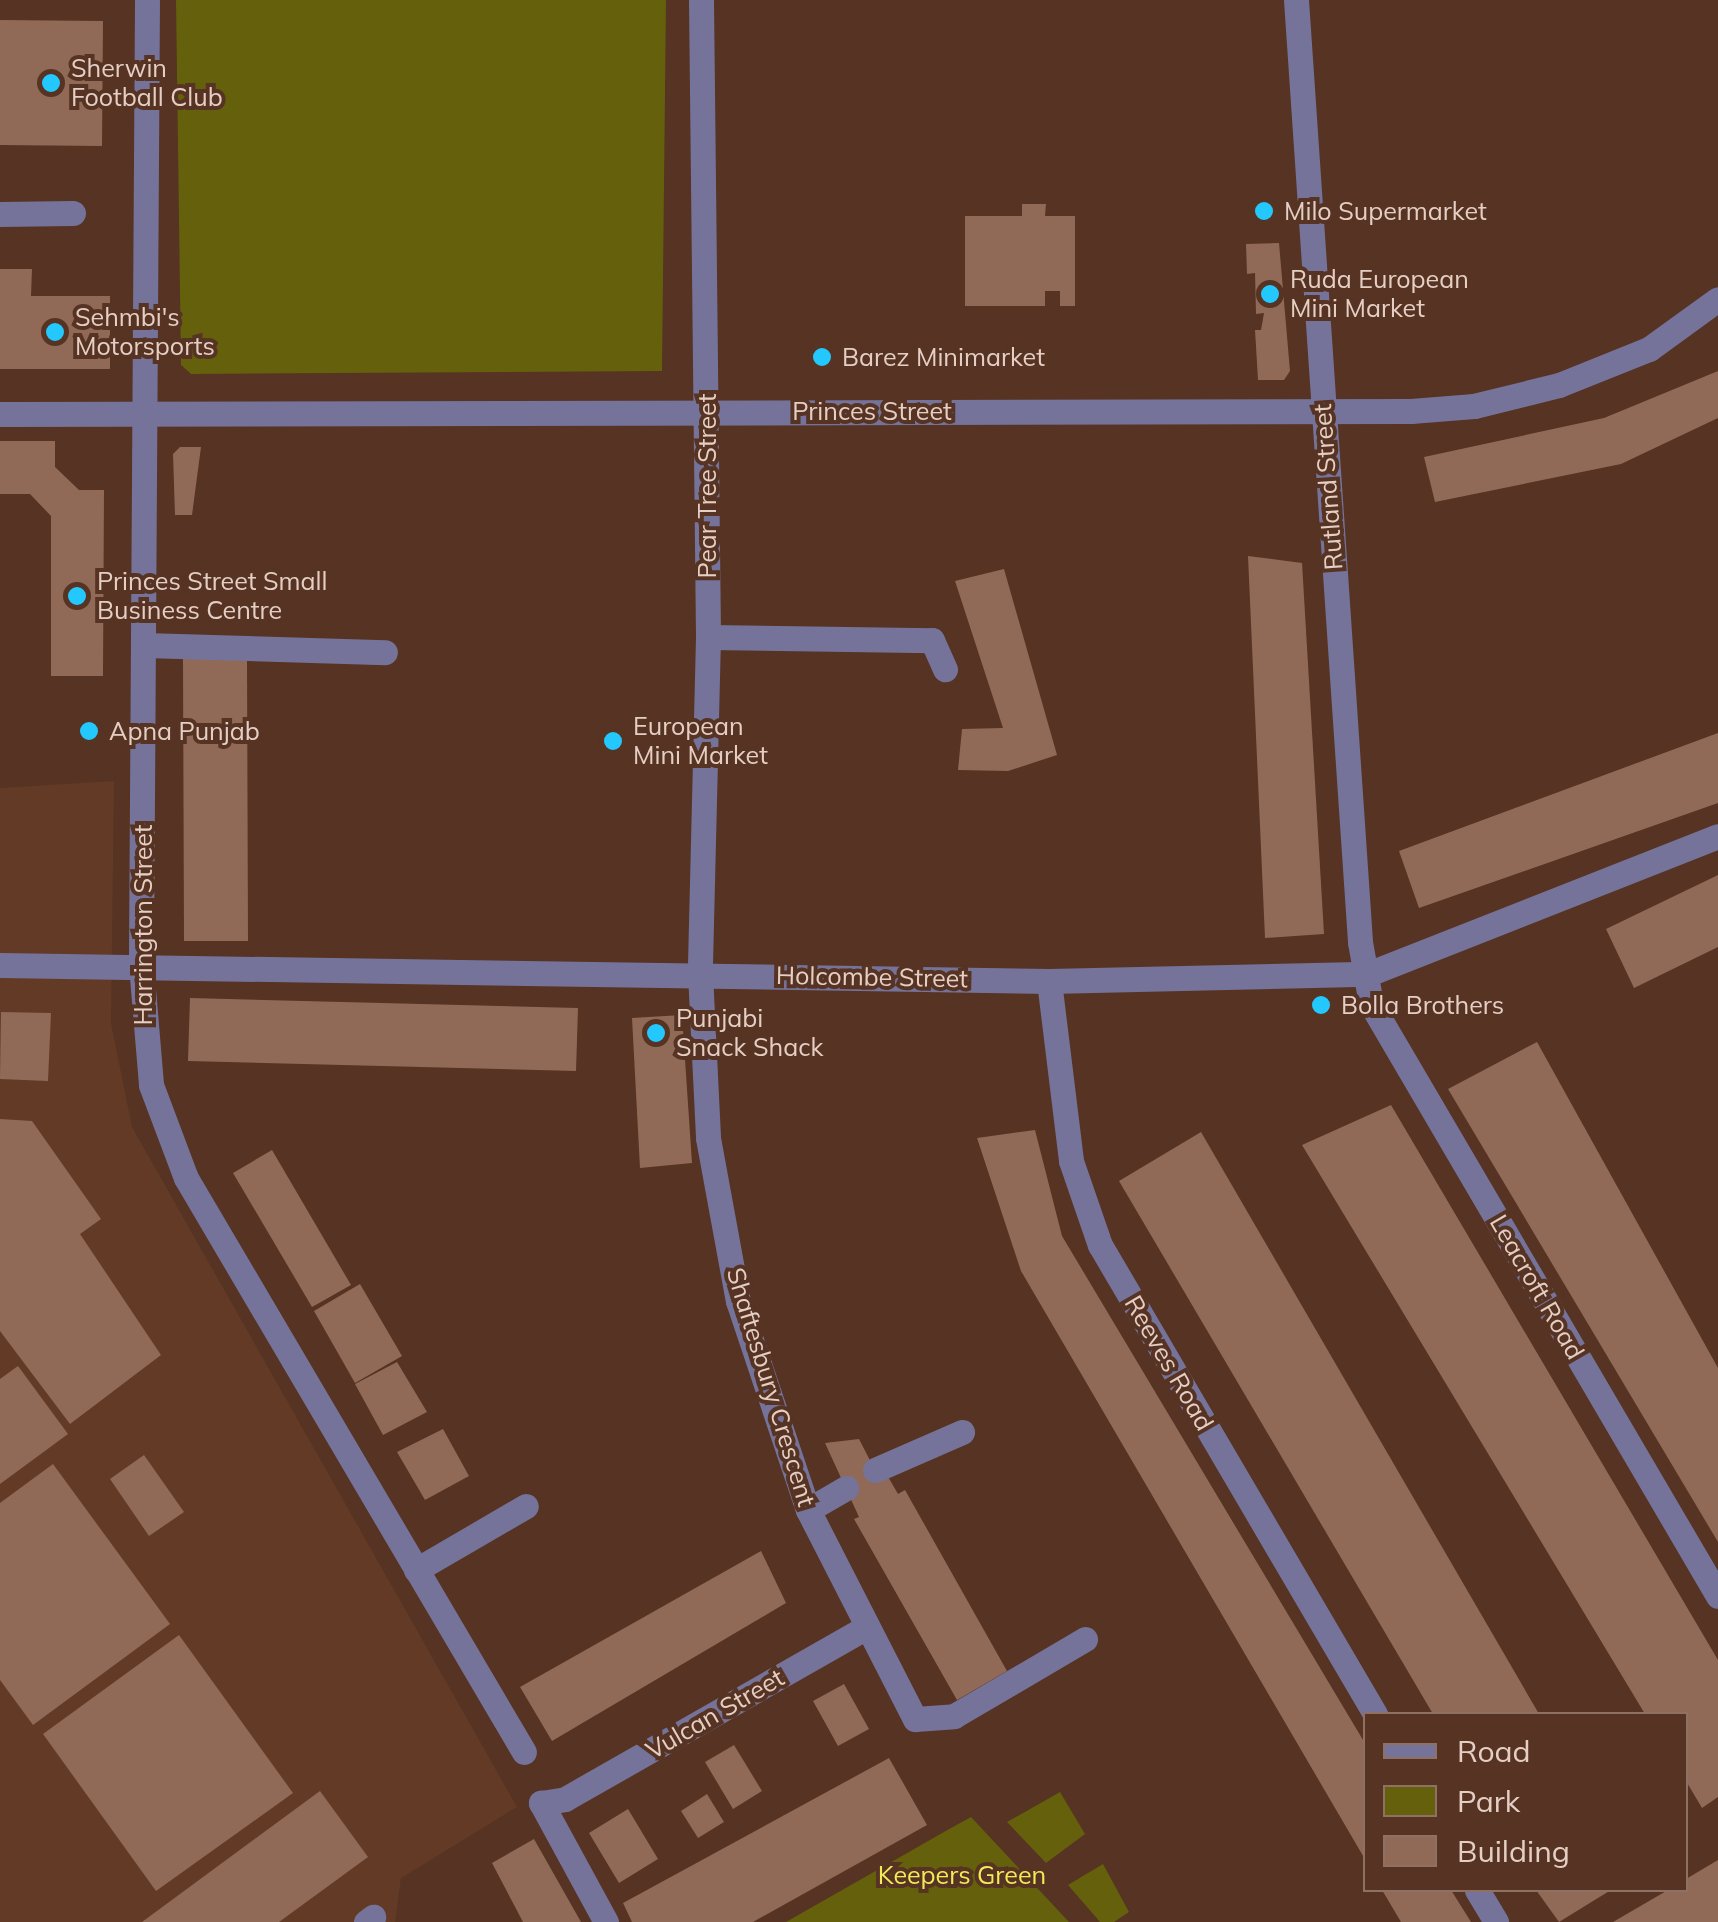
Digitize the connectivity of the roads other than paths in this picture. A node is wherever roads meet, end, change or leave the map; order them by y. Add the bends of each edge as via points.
1 (148, 0) edge
2 (701, 0) edge
3 (1296, 0) edge
4 (73, 213) dead end
5 (0, 214) edge
6 (1718, 299) edge
7 (1322, 408) junction
8 (707, 412) junction
9 (0, 414) edge
10 (147, 414) junction
11 (708, 638) junction
12 (144, 645) junction
13 (385, 652) dead end
14 (945, 669) dead end
15 (1718, 836) edge
16 (141, 964) junction
17 (0, 965) edge
18 (700, 973) junction
19 (1368, 974) junction
20 (1049, 981) junction
21 (962, 1432) dead end
22 (875, 1470) dead end
23 (846, 1488) dead end
24 (526, 1506) dead end
25 (808, 1510) junction
26 (416, 1570) junction
27 (1718, 1596) edge
28 (865, 1628) junction
29 (1085, 1639) dead end
30 (1373, 1712) edge
31 (524, 1752) dead end
32 (1478, 1892) edge
33 (606, 1922) edge
34 (1496, 1922) edge

1 - 10 street, Harrington Street
2 - 8 street, Pear Tree Street
3 - 7 street, Rutland Street
4 - 5 street
6 - 7 street, Princes Street via 1648,349 1560,385 1474,406
7 - 8 street, Princes Street
7 - 19 street, Rutland Street via 1360,942
8 - 10 street, Princes Street
8 - 11 street, Pear Tree Street
9 - 10 street, Princes Street
10 - 12 street, Harrington Street
11 - 14 street via 932,640
11 - 18 street, Pear Tree Street
12 - 13 street
12 - 16 street, Harrington Street
15 - 19 street, Holcombe Street
16 - 17 street, Holcombe Street
16 - 18 street, Holcombe Street
16 - 26 street, Harrington Street via 151,1085 186,1178
18 - 20 street, Holcombe Street
18 - 25 street, Shaftesbury Crescent via 708,1138 738,1301
19 - 20 street, Holcombe Street
19 - 27 street, Leacroft Road via 1371,1004
20 - 30 street, Reeves Road via 1071,1162 1100,1245
21 - 22 street
23 - 25 street
24 - 26 street
25 - 28 street, Shaftesbury Crescent
26 - 31 street, Harrington Street
28 - 29 street, Shaftesbury Crescent via 915,1719 954,1716
28 - 33 street, Vulcan Street via 553,1801
32 - 34 street

